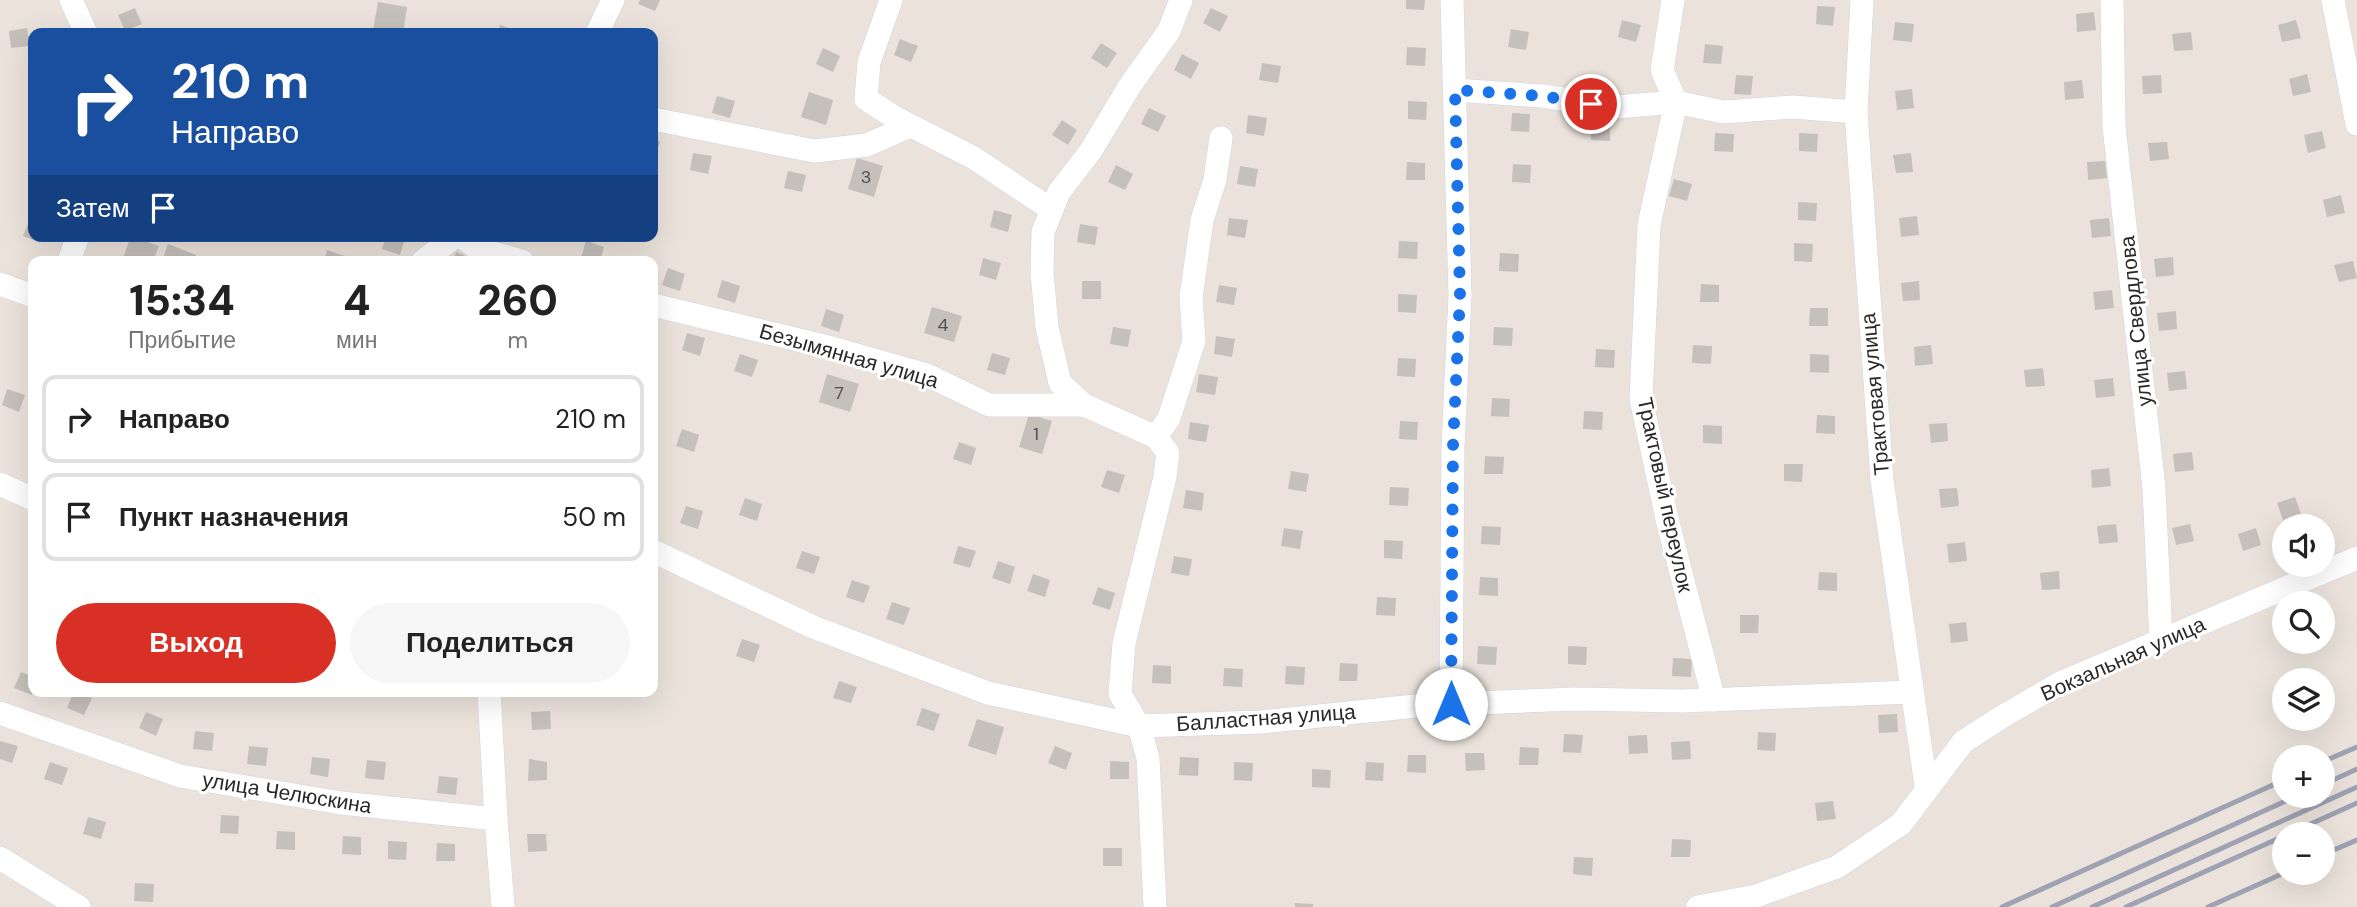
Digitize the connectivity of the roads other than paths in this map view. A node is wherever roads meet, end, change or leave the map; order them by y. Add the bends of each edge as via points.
1 (613, 0) edge
2 (891, 0) edge
3 (1181, 0) edge
4 (1452, 0) edge
5 (1673, 0) edge
6 (1862, 0) edge
7 (2112, 0) edge
8 (2333, 0) edge
9 (78, 3) edge
10 (85, 28) edge
11 (599, 28) edge
12 (1455, 90) junction
13 (1676, 102) junction
14 (1856, 112) junction
15 (658, 120) edge
16 (2357, 124) edge
17 (910, 126) junction
18 (1221, 138) dead end
19 (1052, 210) junction
20 (463, 242) edge
21 (476, 242) edge
22 (433, 256) edge
23 (510, 256) edge
24 (0, 284) edge
25 (28, 294) edge
26 (658, 306) edge
27 (1084, 405) junction
28 (1156, 437) junction
29 (0, 484) edge
30 (28, 497) edge
31 (658, 553) edge
32 (2357, 558) edge
33 (2161, 642) junction
34 (1911, 692) junction
35 (489, 697) edge
36 (1714, 700) junction
37 (1451, 704) junction
38 (0, 713) edge
39 (1139, 726) junction
40 (1926, 786) junction
41 (496, 819) junction
42 (0, 858) edge
43 (79, 907) edge
44 (503, 907) edge
45 (1155, 907) edge
46 (1698, 907) edge

1 - 11 street
2 - 17 street via 869,62 866,99
3 - 19 street via 1169,31 1059,192
4 - 12 street
5 - 13 street via 1662,70
6 - 14 street, Трактовая улица
7 - 33 street, улица Свердлова via 2114,127 2154,488
8 - 16 street
9 - 10 street
12 - 13 street via 1616,107
12 - 37 street via 1460,295
13 - 14 street via 1723,112 1793,107
13 - 36 street, Трактовый переулок via 1648,225 1642,399 1667,519
14 - 34 street, Трактовая улица via 1882,480
15 - 17 street via 814,152 867,145
17 - 19 street via 974,158
18 - 28 street via 1191,297 1194,341 1169,418
19 - 27 street via 1044,232 1042,272 1047,327 1060,383
20 - 22 street
21 - 23 street
24 - 25 street
26 - 27 street, Безымянная улица via 927,375 989,405
27 - 28 street
28 - 39 street via 1168,453 1124,643 1121,681 1121,694
29 - 30 street
31 - 39 street, Балластная улица via 813,627 988,693
32 - 33 street, Вокзальная улица
33 - 40 street, Вокзальная улица via 2062,682 2000,718 1963,742
34 - 36 street, Балластная улица
34 - 40 street, Трактовая улица
35 - 41 street
36 - 37 street, Балластная улица
37 - 39 street, Балластная улица via 1262,722
38 - 41 street, улица Челюскина via 180,776 341,803
39 - 45 street via 1149,758
40 - 46 street, Вокзальная улица via 1901,824 1837,867 1756,896
41 - 44 street
42 - 43 street

